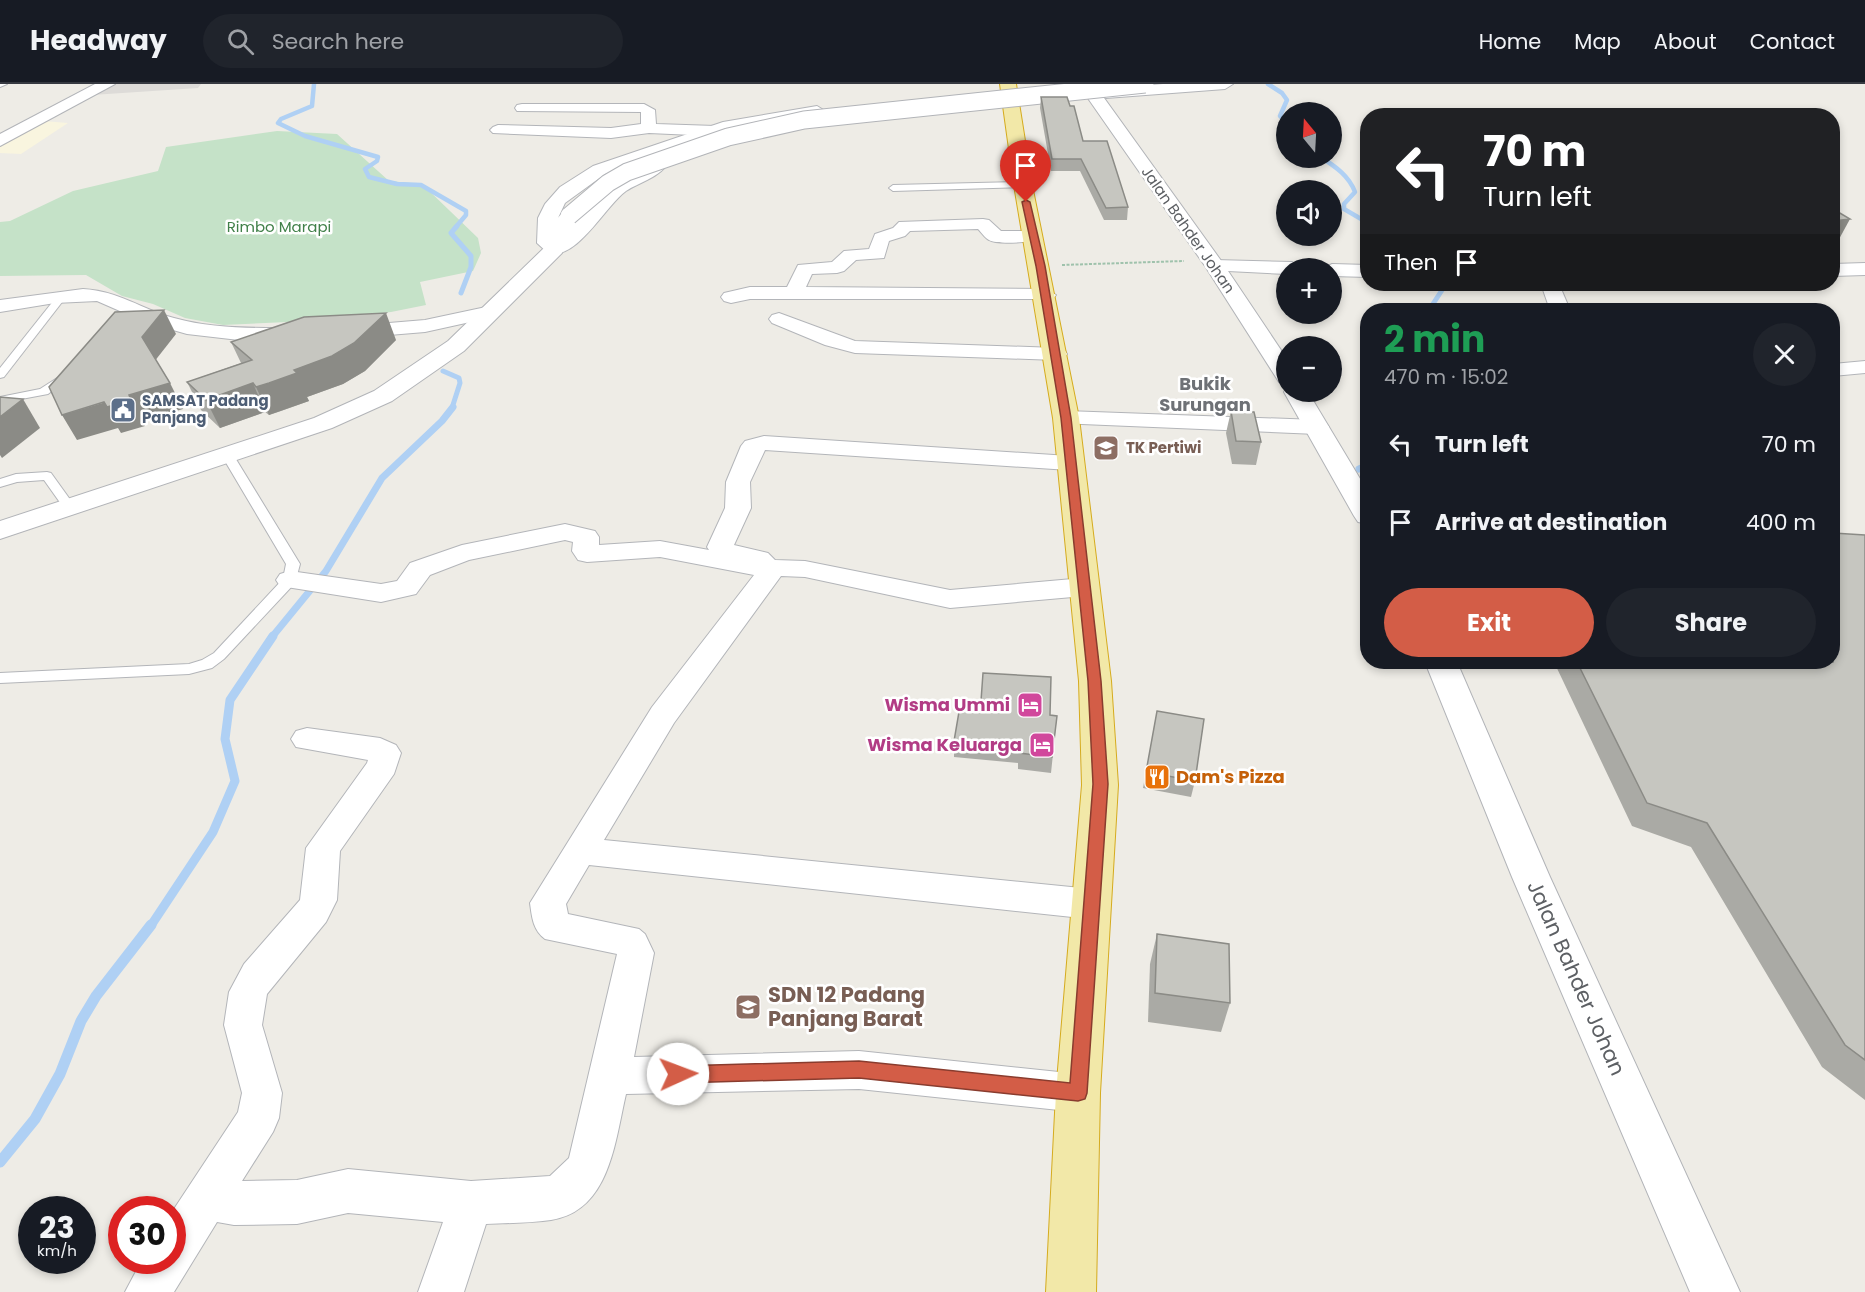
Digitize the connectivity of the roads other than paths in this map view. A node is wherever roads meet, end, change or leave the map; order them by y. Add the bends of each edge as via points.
1 (107, 84) edge
2 (1111, 84) edge
3 (1145, 84) edge
4 (1225, 84) edge
5 (1090, 89) edge
6 (80, 92) edge
7 (1009, 93) edge
8 (522, 108) dead end
9 (649, 128) junction
10 (498, 130) dead end
11 (0, 131) edge
12 (715, 131) junction
13 (0, 141) edge
14 (1023, 185) junction
15 (893, 188) dead end
16 (564, 217) junction
17 (549, 250) junction
18 (1212, 263) junction
19 (1040, 265) junction
20 (1276, 267) edge
21 (1865, 269) edge
22 (1342, 270) edge
23 (1840, 270) edge
24 (1360, 271) edge
25 (794, 293) junction
26 (61, 297) junction
27 (731, 297) dead end
28 (0, 306) edge
29 (486, 313) junction
30 (779, 319) dead end
31 (311, 333) edge
32 (333, 333) edge
33 (1056, 354) junction
34 (1276, 360) edge
35 (74, 365) edge
36 (1865, 368) edge
37 (1840, 370) edge
38 (0, 375) edge
39 (0, 400) edge
40 (1302, 402) edge
41 (1066, 418) junction
42 (1317, 426) junction
43 (228, 456) junction
44 (1070, 463) junction
45 (0, 483) edge
46 (1360, 502) edge
47 (70, 508) junction
48 (0, 530) edge
49 (768, 569) junction
50 (290, 580) junction
51 (1084, 587) junction
52 (1444, 669) edge
53 (0, 678) edge
54 (307, 739) dead end
55 (580, 851) junction
56 (1092, 904) junction
57 (610, 1076) junction
58 (1078, 1093) junction
59 (207, 1198) junction
60 (471, 1203) junction
61 (186, 1231) edge
62 (159, 1274) edge
63 (148, 1292) edge
64 (441, 1292) edge
65 (1071, 1292) edge
66 (1715, 1292) edge

1 - 6 main road
2 - 16 main road, bridge via 841,112 738,130 619,171 593,188
3 - 16 main road, bridge via 844,115 759,129 627,172
4 - 5 main road
5 - 7 main road
5 - 18 main road, Jalan Bahder Johan
6 - 11 main road
6 - 13 main road
7 - 12 main road via 816,111
7 - 14 highway
7 - 17 main road via 793,129 674,160 632,177 573,236
8 - 9 street via 644,108 648,110
9 - 10 street via 611,133
9 - 12 street
12 - 17 main road via 617,163 585,178 548,213 545,228
14 - 15 lane
14 - 19 highway
16 - 17 main road
17 - 29 main road
18 - 20 street
18 - 34 main road, Jalan Bahder Johan
19 - 25 street
19 - 25 street via 996,237 986,224 905,226 881,238 877,254 851,255 837,267 805,268
19 - 33 highway
21 - 23 street
22 - 24 street
25 - 27 street
26 - 28 street
26 - 31 street via 109,298 122,310 201,331 239,335
26 - 38 lane
29 - 32 street via 425,326
29 - 43 main road via 456,346 383,396 323,423
30 - 33 street via 855,347
33 - 41 highway
35 - 39 lane via 45,392
36 - 37 street
40 - 42 main road
41 - 42 street
41 - 44 highway
42 - 46 main road
43 - 47 main road
43 - 50 lane via 292,564
44 - 49 street via 758,443 753,446 738,482 738,508 720,547 759,559
44 - 51 highway
45 - 47 lane via 47,477
47 - 48 main road
49 - 50 street via 660,549 587,554 586,537 565,532 435,562 420,569 406,588 395,592
49 - 51 street via 791,567 950,599
49 - 55 street via 768,576 663,715
50 - 53 lane via 207,664 173,671
51 - 56 highway via 1095,681 1100,784
52 - 66 main road, Jalan Bahder Johan via 1531,877
54 - 59 street via 386,753 383,766 323,848 319,900 313,911 248,992 243,1026 262,1104 258,1118
55 - 56 street
55 - 57 street via 548,903 551,923 558,928 626,939 636,953
56 - 58 highway
57 - 58 street via 859,1070
57 - 60 street via 587,1169 569,1190 553,1198
58 - 65 highway
59 - 60 street via 234,1203 297,1202 348,1191
59 - 61 street
60 - 64 street
62 - 63 street

